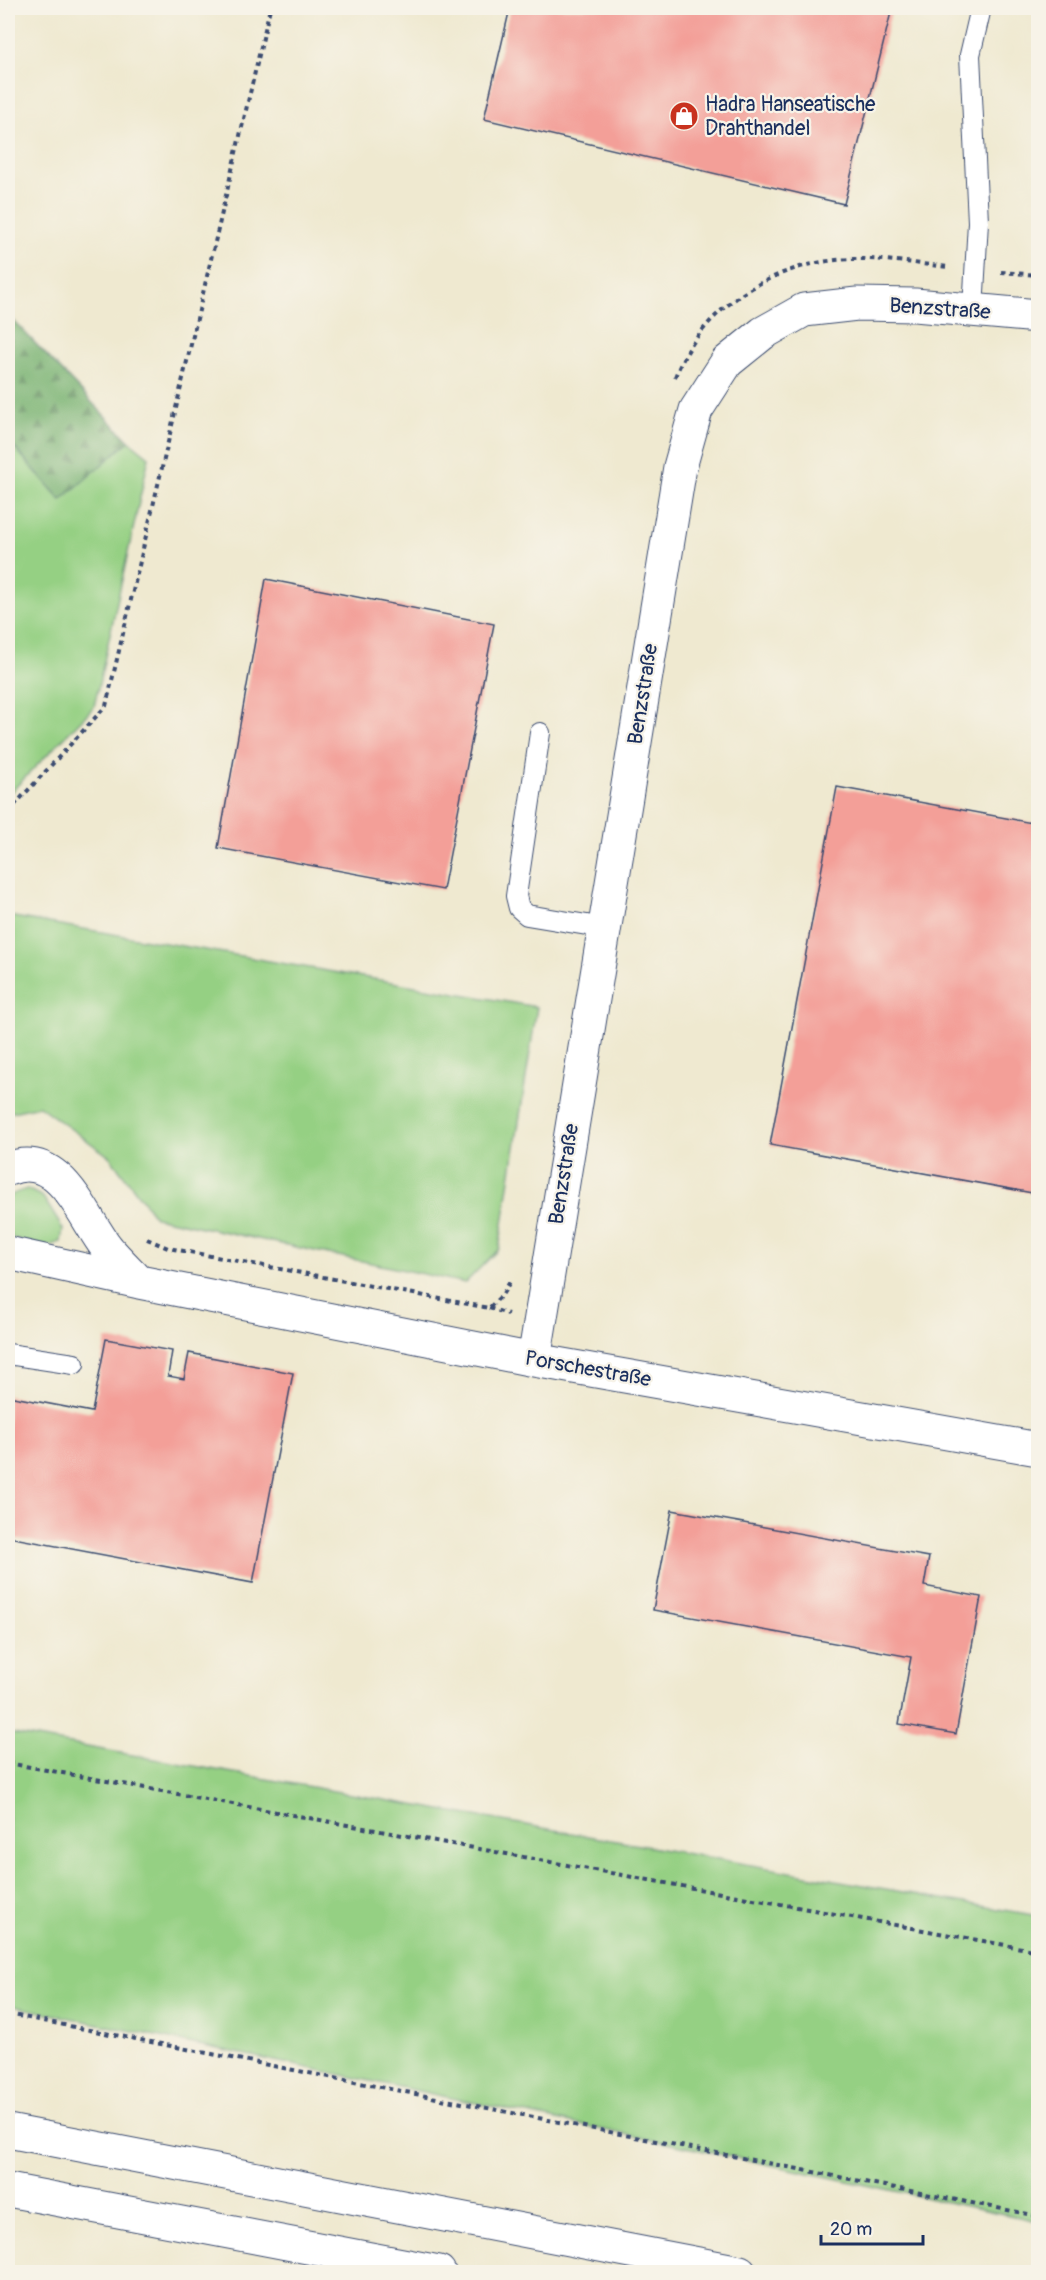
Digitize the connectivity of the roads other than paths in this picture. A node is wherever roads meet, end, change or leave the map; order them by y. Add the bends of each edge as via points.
1 (981, 8) edge
2 (973, 310) junction
3 (1038, 316) edge
4 (540, 733) dead end
5 (605, 928) junction
6 (8, 1169) edge
7 (8, 1254) edge
8 (139, 1282) junction
9 (8, 1354) edge
10 (534, 1360) junction
11 (74, 1364) dead end
12 (1038, 1449) edge
13 (8, 2131) edge
14 (8, 2190) edge
15 (440, 2272) edge
16 (740, 2272) edge

1 - 2 lane via 970,55 978,222
2 - 3 main road, Benzstraße
2 - 5 main road, Benzstraße via 857,304 804,310 763,333 727,362 696,410 680,467
4 - 5 lane via 516,896 519,908 527,915
5 - 10 main road, Benzstraße
6 - 8 main road via 35,1165 51,1172 70,1192 107,1248
7 - 8 main road, Porschestraße
8 - 10 main road, Porschestraße
9 - 11 lane
10 - 12 main road, Porschestraße
13 - 16 main road
14 - 15 main road

